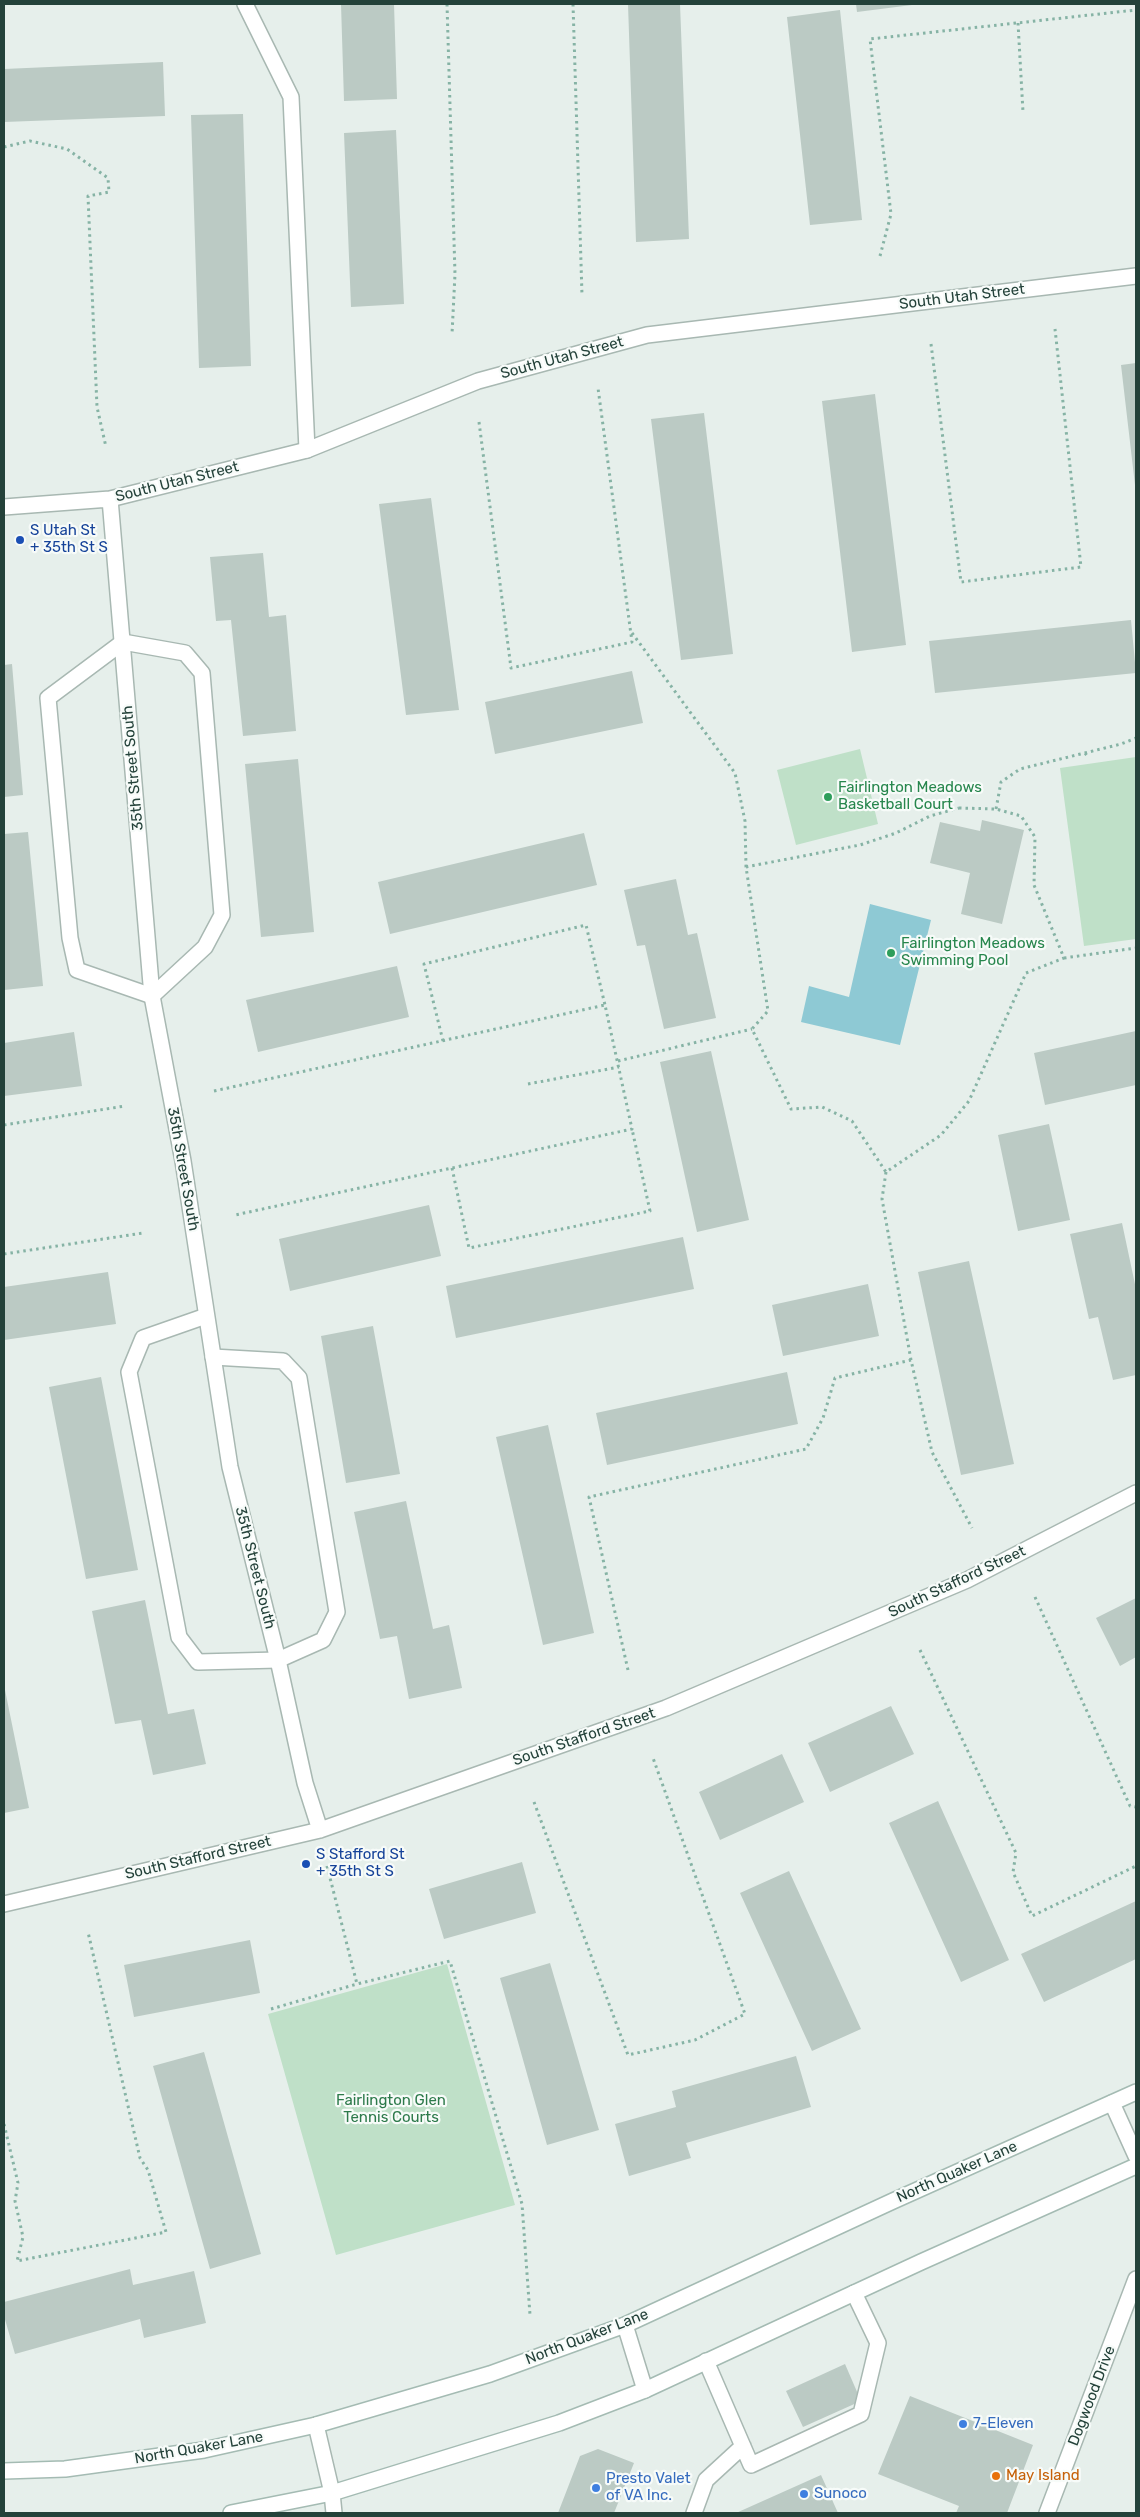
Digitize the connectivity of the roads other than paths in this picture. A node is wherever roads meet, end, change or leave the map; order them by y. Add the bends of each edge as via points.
1 (245, 4) edge
2 (1136, 276) edge
3 (307, 450) junction
4 (110, 499) junction
5 (4, 507) edge
6 (123, 642) junction
7 (152, 996) junction
8 (206, 1316) junction
9 (213, 1357) junction
10 (1136, 1493) edge
11 (278, 1660) junction
12 (320, 1830) junction
13 (4, 1904) edge
14 (1136, 2092) edge
15 (1112, 2103) junction
16 (1136, 2156) edge
17 (1136, 2166) edge
18 (1136, 2280) edge
19 (854, 2293) junction
20 (624, 2325) junction
21 (706, 2361) junction
22 (645, 2390) junction
23 (316, 2425) junction
24 (743, 2446) junction
25 (4, 2471) edge
26 (332, 2493) junction
27 (231, 2513) edge
28 (334, 2513) edge
29 (694, 2513) edge
30 (1047, 2513) edge

1 - 3 street via 291,97
2 - 3 street, South Utah Street via 647,335 478,381
3 - 4 street, South Utah Street
4 - 5 street, South Utah Street
4 - 6 street, 35th Street South
6 - 7 street, 35th Street South
6 - 7 street via 185,653 202,673 222,915 205,946
6 - 7 street via 48,698 70,938 77,970
7 - 8 street, 35th Street South via 183,1161
8 - 9 street, 35th Street South
8 - 11 street via 143,1338 129,1372 179,1636 198,1662
9 - 11 street, 35th Street South via 230,1467
9 - 11 street via 283,1361 299,1378 337,1612 323,1640
10 - 12 street, South Stafford Street via 967,1580 666,1708
11 - 12 street, 35th Street South via 305,1783
12 - 13 street, South Stafford Street
14 - 15 street, North Quaker Lane
15 - 16 street
15 - 20 street, North Quaker Lane
17 - 19 street
18 - 30 street, Dogwood Drive
19 - 21 street
19 - 24 street via 878,2343 861,2414 751,2465
20 - 22 street
20 - 23 street, North Quaker Lane via 490,2374
21 - 22 street
21 - 24 street
22 - 26 street via 549,2426
23 - 25 street, North Quaker Lane via 195,2451 65,2469
23 - 26 street
24 - 29 street via 706,2480
26 - 27 street
26 - 28 street

